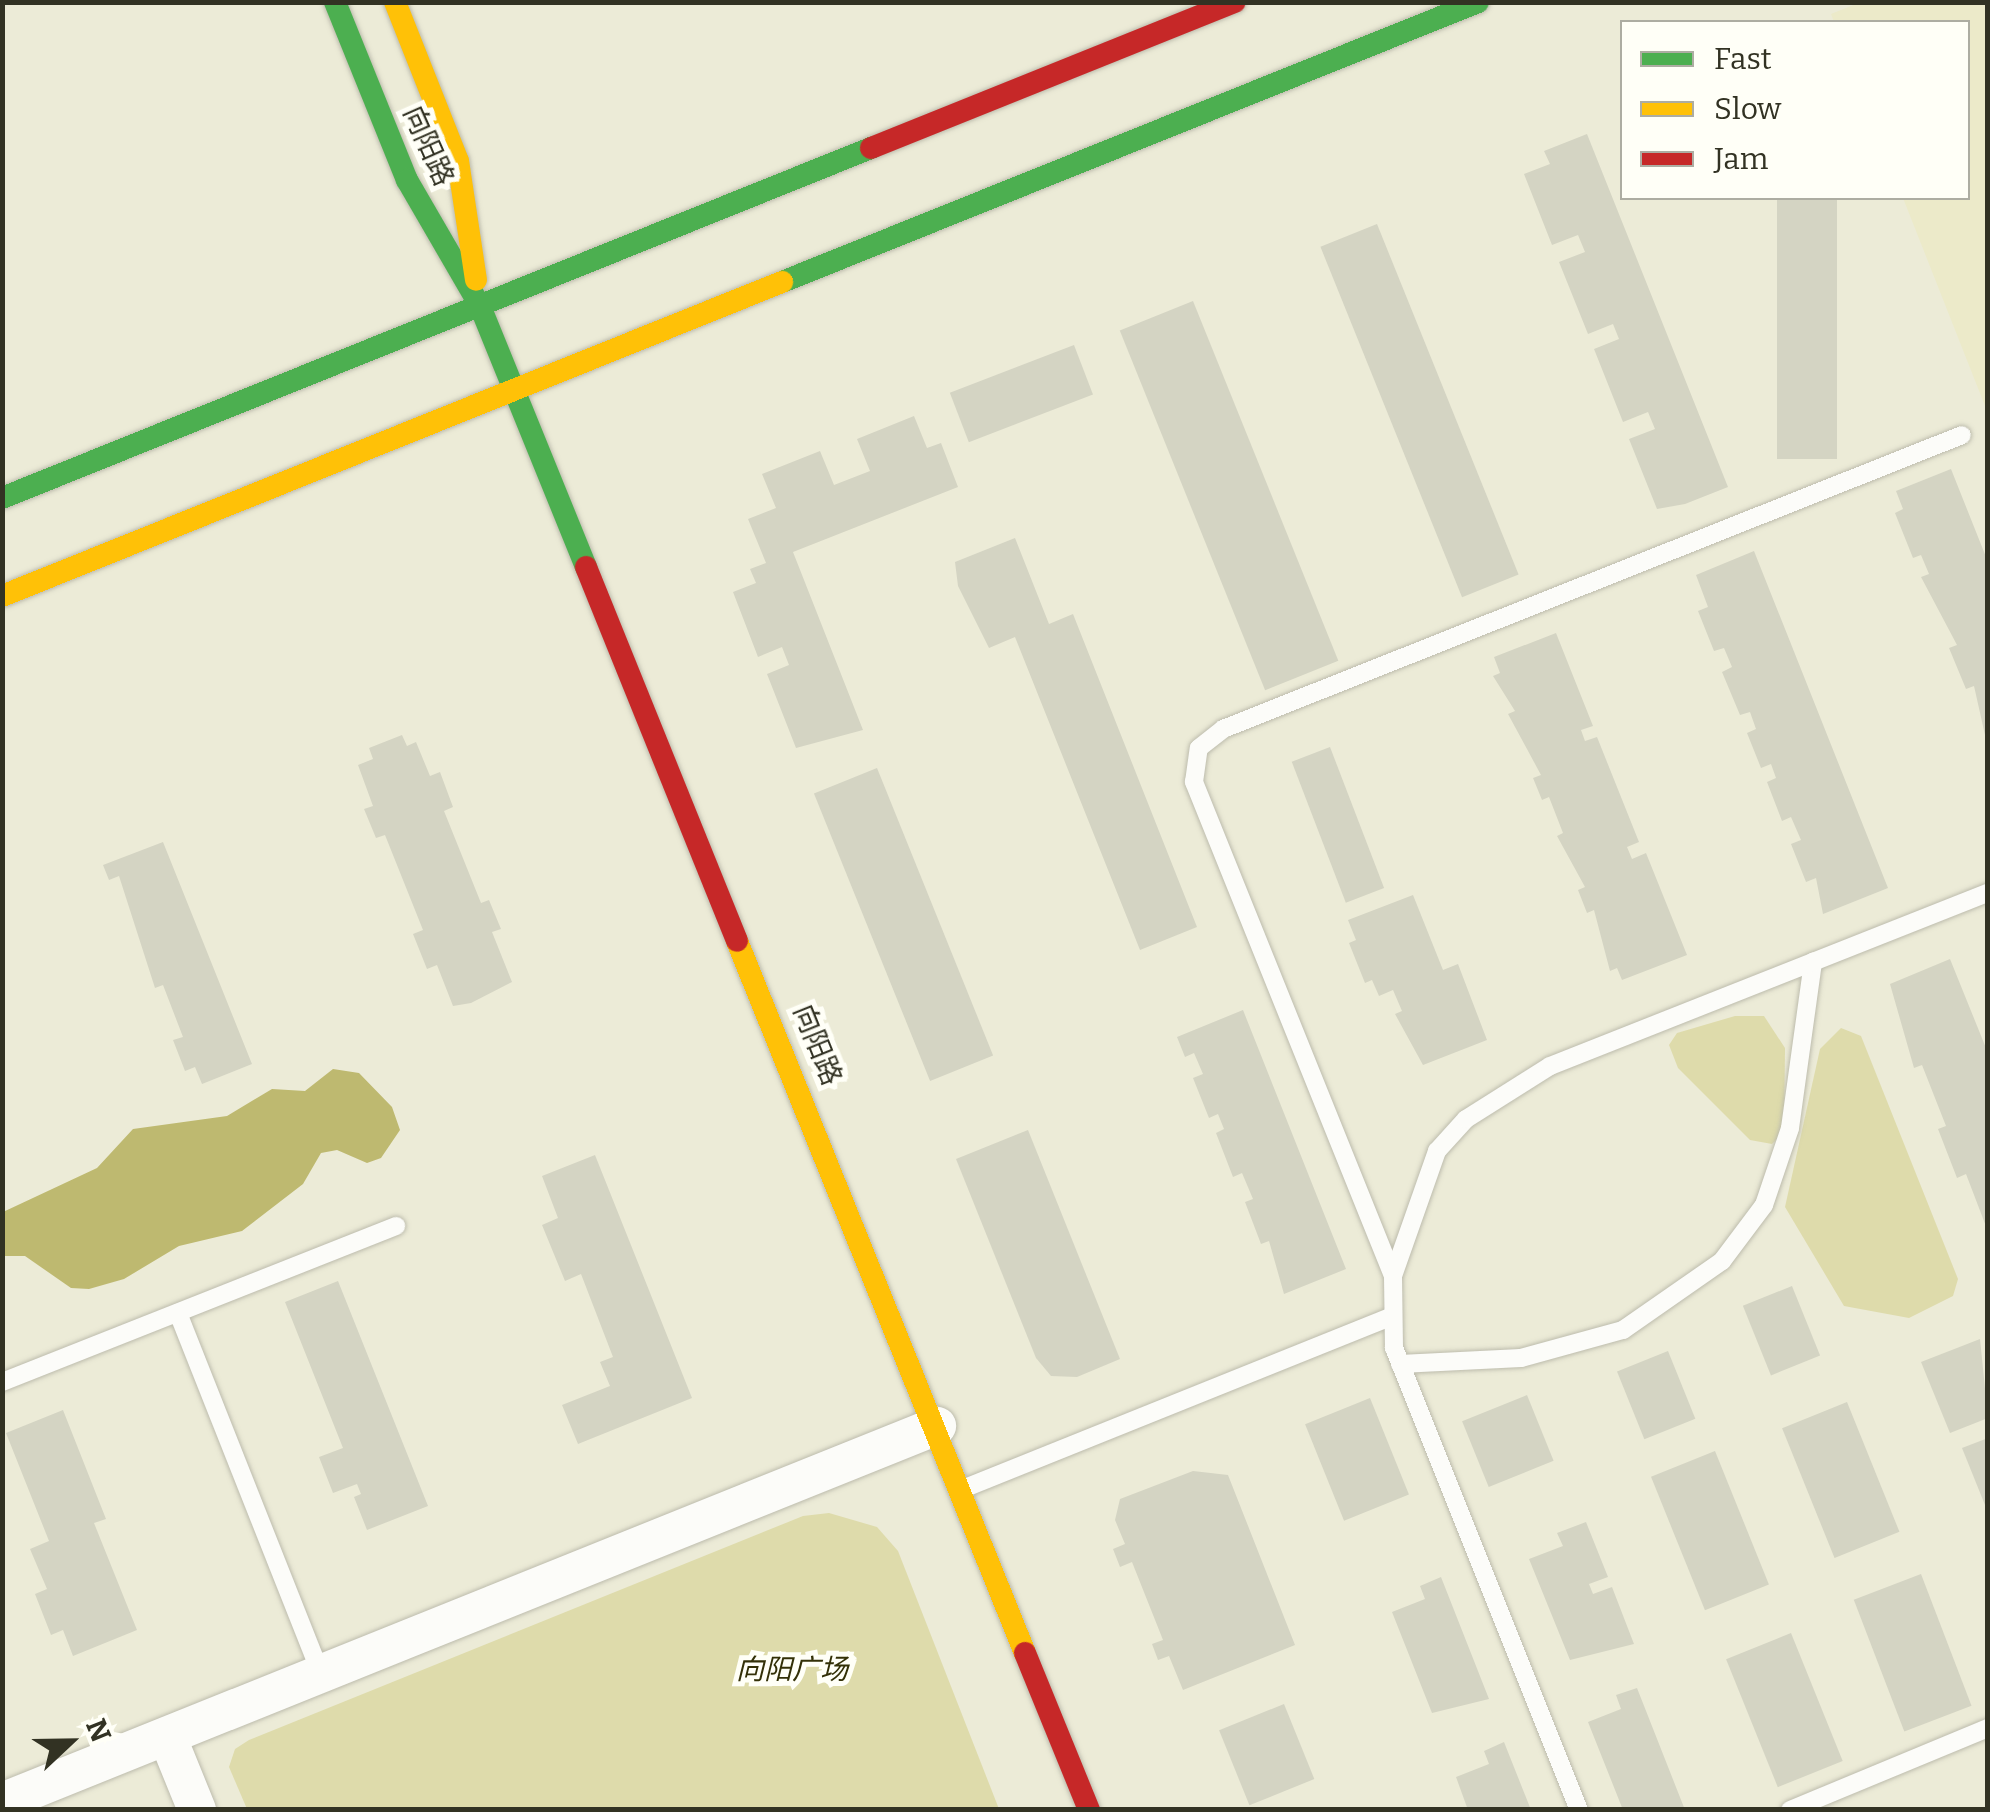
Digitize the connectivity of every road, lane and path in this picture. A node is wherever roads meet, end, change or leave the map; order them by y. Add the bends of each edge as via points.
1 (335, 2) edge
2 (394, 2) edge
3 (1235, 2) edge
4 (1478, 2) edge
5 (480, 306) junction
6 (514, 390) junction
7 (1962, 435) dead end
8 (2, 498) edge
9 (2, 596) edge
10 (1988, 893) edge
11 (1812, 962) junction
12 (396, 1226) dead end
13 (1392, 1276) junction
14 (178, 1313) junction
15 (1392, 1316) junction
16 (1400, 1364) junction
17 (2, 1382) edge
18 (937, 1426) junction
19 (962, 1490) junction
20 (321, 1674) junction
21 (1988, 1728) edge
22 (167, 1736) junction
23 (2, 1802) edge
24 (197, 1810) edge
25 (1089, 1810) edge
26 (1579, 1810) edge
27 (1790, 1810) edge

1 - 5 main road, 向阳路 via 406,180
2 - 5 main road, 向阳路 via 458,161
3 - 5 main road
4 - 6 main road
5 - 6 main road, 向阳路
5 - 8 main road
6 - 9 main road
6 - 18 main road, 向阳路
7 - 13 lane via 1223,729 1198,748 1194,782
10 - 11 lane
11 - 13 lane via 1550,1066 1478,1110 1437,1151 1406,1219
11 - 16 lane via 1790,1128 1764,1205 1722,1261 1623,1330 1521,1358
12 - 14 lane
13 - 15 lane
14 - 17 lane
14 - 20 lane
15 - 16 lane
15 - 19 lane
16 - 26 lane
18 - 19 main road, 向阳路
18 - 20 street
19 - 25 main road, 向阳路
20 - 22 street
21 - 27 lane
22 - 23 street
22 - 24 street

